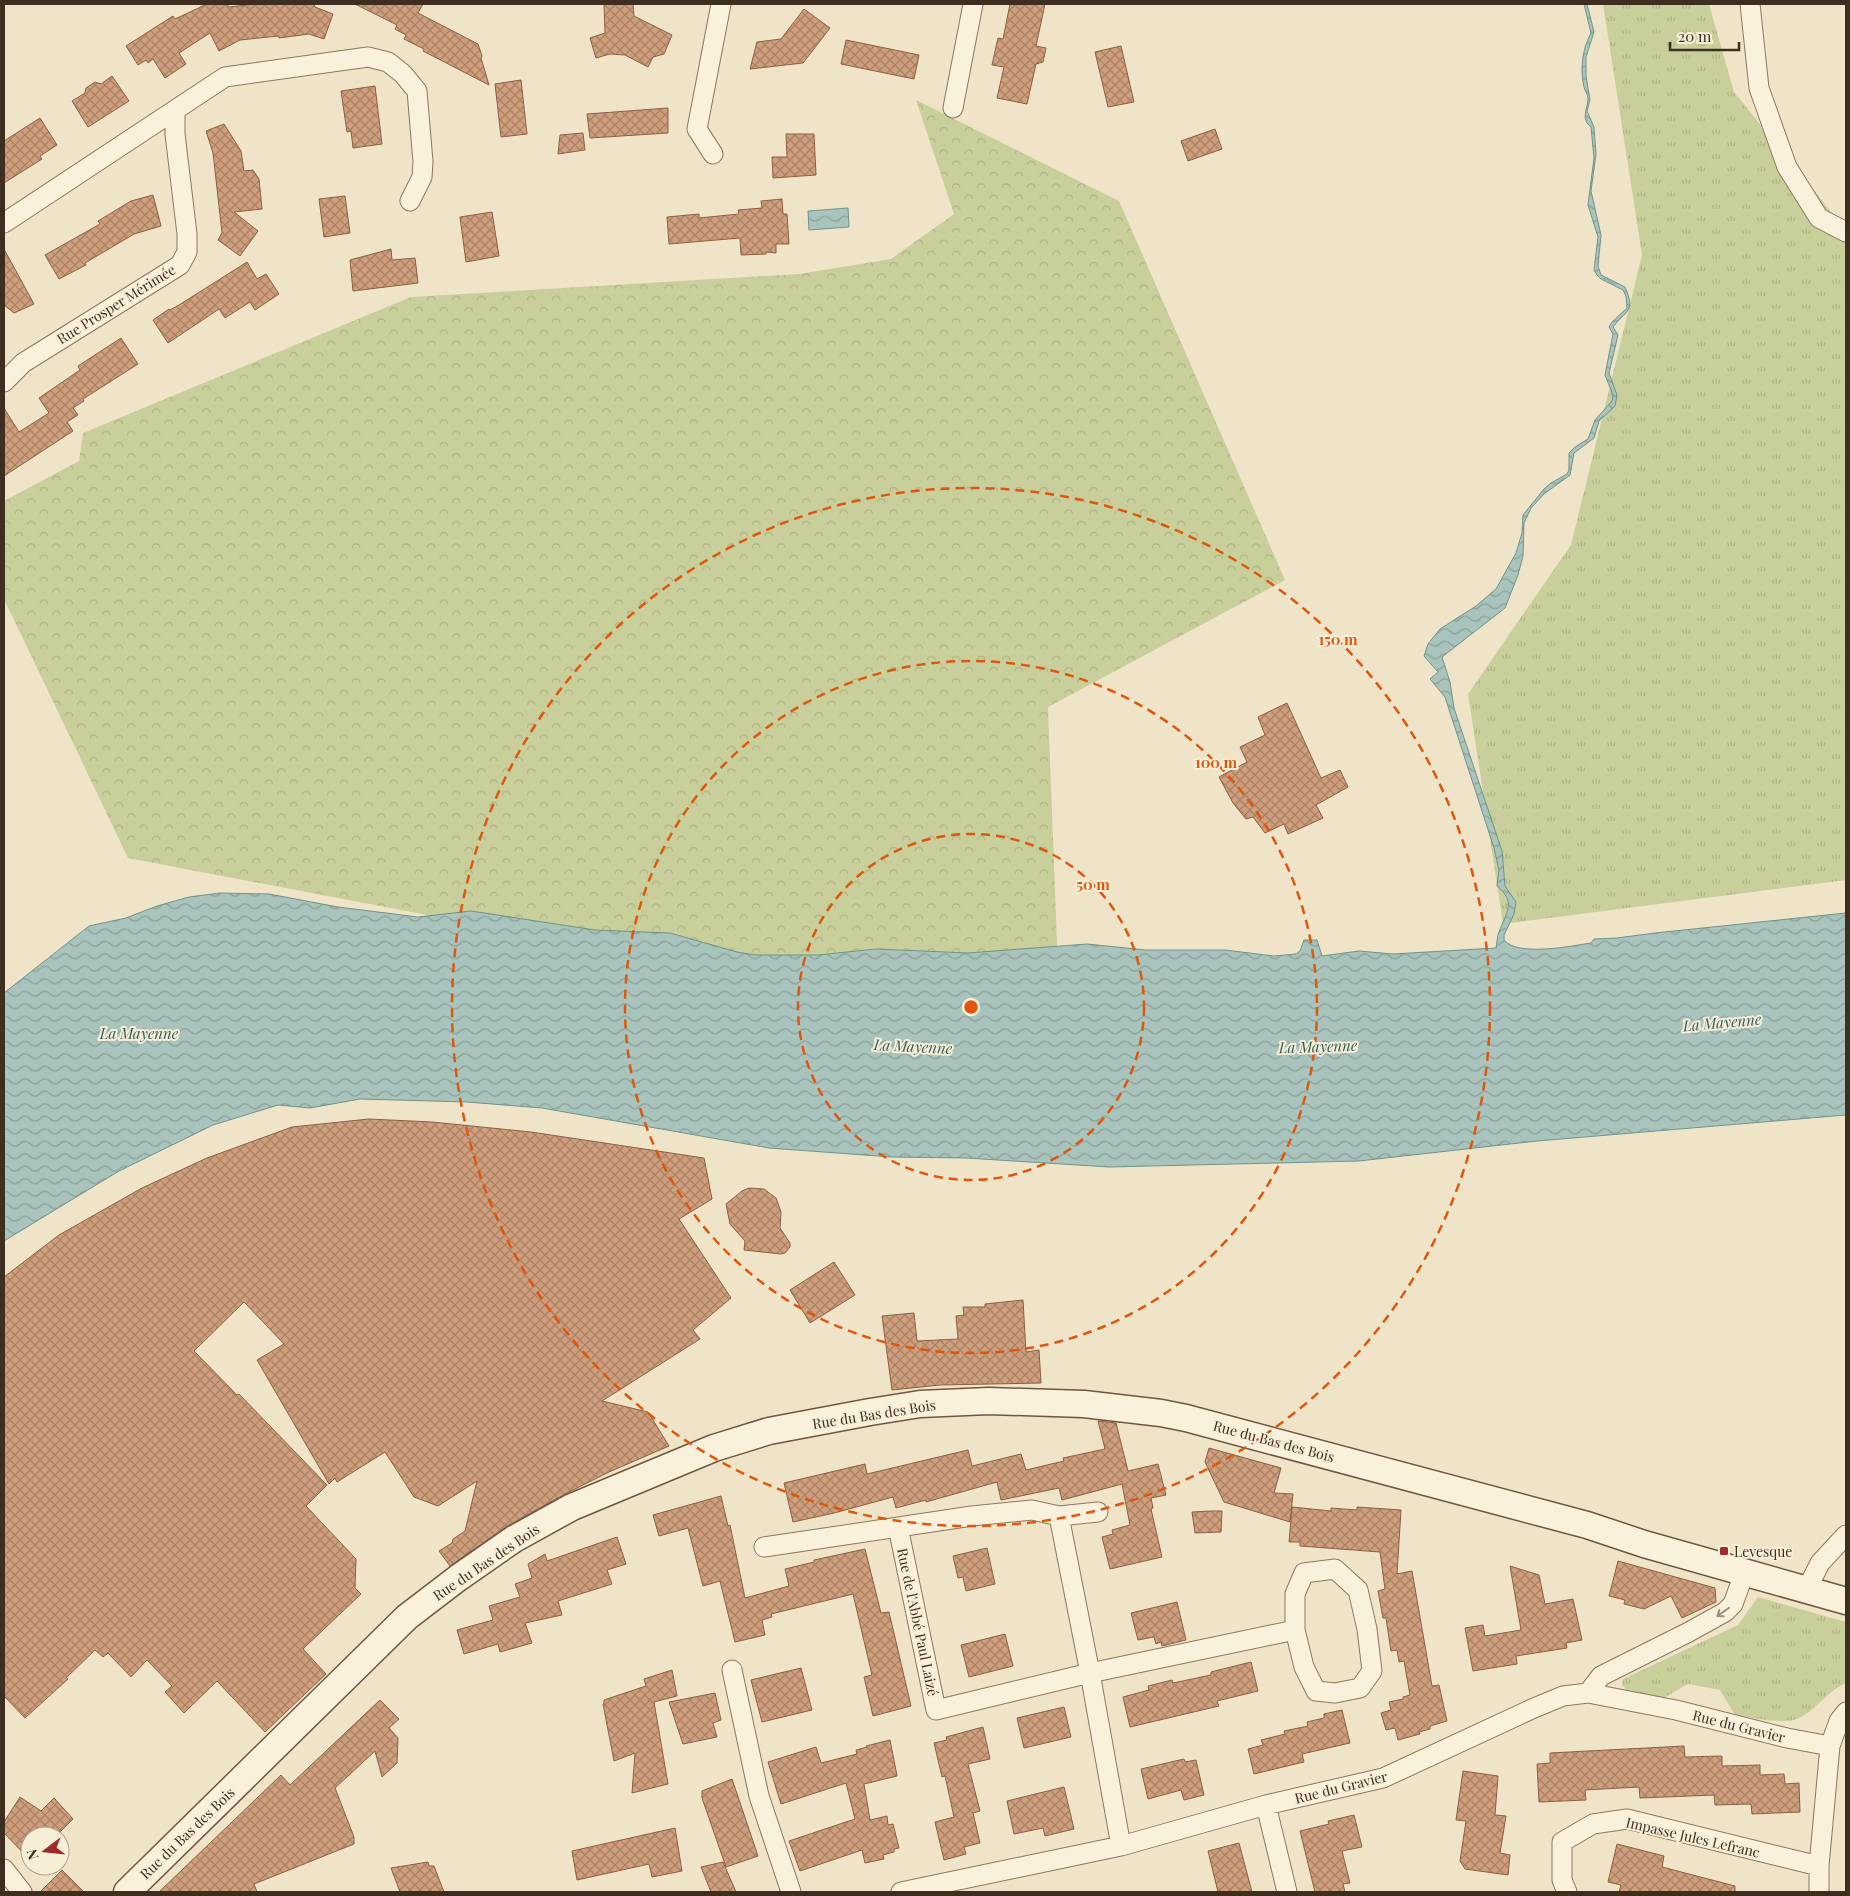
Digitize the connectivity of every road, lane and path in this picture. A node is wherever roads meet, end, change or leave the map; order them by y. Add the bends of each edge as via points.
1 (722, 4) edge
2 (973, 4) edge
3 (1750, 4) edge
4 (953, 108) dead end
5 (175, 110) junction
6 (713, 154) dead end
7 (410, 201) dead end
8 (4, 223) edge
9 (1846, 232) edge
10 (4, 382) edge
11 (1098, 1512) dead end
12 (1059, 1516) junction
13 (898, 1527) junction
14 (1846, 1535) edge
15 (764, 1547) dead end
16 (1746, 1571) junction
17 (1807, 1589) junction
18 (1846, 1600) edge
19 (1295, 1630) junction
20 (732, 1670) dead end
21 (1090, 1673) junction
22 (1588, 1693) junction
23 (1846, 1712) edge
24 (1830, 1746) junction
25 (1266, 1805) junction
26 (1122, 1846) junction
27 (1819, 1866) junction
28 (4, 1869) edge
29 (22, 1892) edge
30 (127, 1892) edge
31 (790, 1892) edge
32 (901, 1892) edge
33 (1287, 1892) edge
34 (1567, 1892) edge
35 (1819, 1892) edge

1 - 6 street via 697,129
2 - 4 street
3 - 9 street via 1759,88 1787,167 1819,218
5 - 7 street via 225,77 368,57 388,62 416,91 424,162 422,177
5 - 8 street
5 - 10 street, Rue Prosper Mérimée via 187,234 187,252 180,264 23,363
11 - 12 street
12 - 13 street via 1032,1510
12 - 21 street
13 - 15 street
13 - 21 street, Rue de l'Abbé Paul Laizé via 936,1710
14 - 17 street via 1820,1563
16 - 17 street, Rue du Bas des Bois
16 -> 22 street via 1733,1604 1726,1612 1601,1676
16 - 30 street, Rue du Bas des Bois via 1265,1438 1161,1413 1028,1401 920,1404 769,1431 707,1451 572,1507 514,1539 458,1578 407,1617
17 - 18 street, Rue du Bas des Bois
19 - 19 street via 1295,1594 1304,1573 1335,1569 1358,1590 1372,1671 1360,1688 1335,1693 1316,1691 1304,1667
19 - 21 street, Rue de l'Abbé Paul Laizé
20 - 31 street via 759,1796
21 - 26 street
22 - 24 street, Rue du Gravier
22 - 25 street, Rue du Gravier via 1563,1696 1534,1708 1383,1778
23 - 24 street via 1838,1721
24 - 27 street
25 - 26 street, Rue du Gravier
25 - 33 street
26 - 32 street, Rue du Gravier
27 - 34 street, Impasse Jules Lefranc via 1627,1819 1593,1824 1562,1842 1562,1880
27 - 35 street
28 - 29 street

